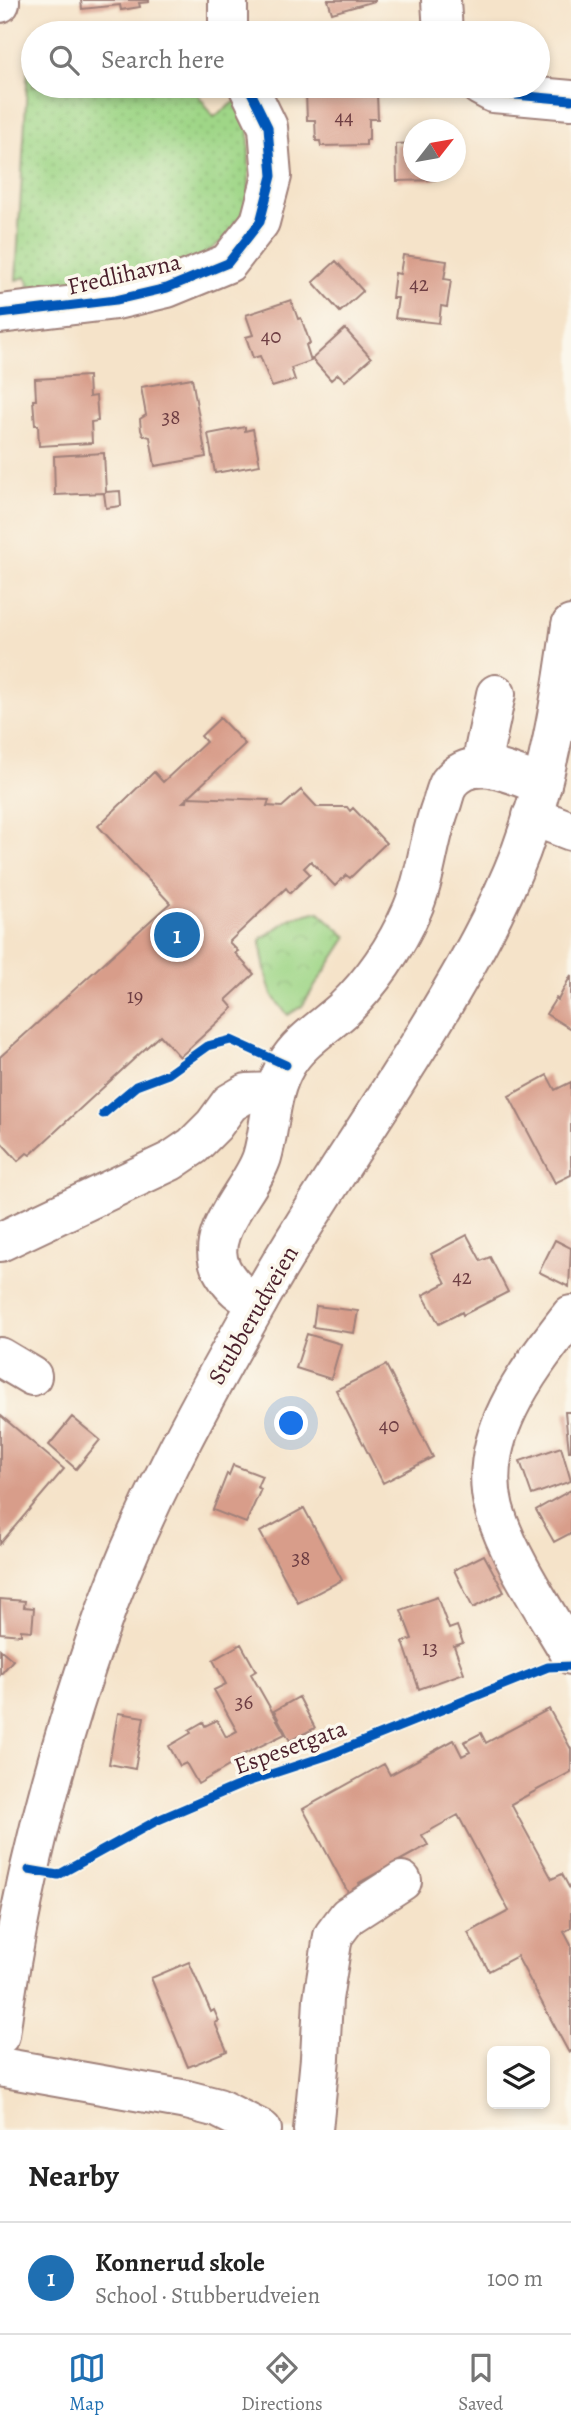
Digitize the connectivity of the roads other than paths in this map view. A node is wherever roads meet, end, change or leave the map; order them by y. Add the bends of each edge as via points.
1 (228, 0) edge
2 (441, 0) edge
3 (228, 21) edge
4 (442, 21) edge
5 (254, 98) edge
6 (549, 98) edge
7 (571, 100) edge
8 (0, 314) edge
9 (571, 625) edge
10 (496, 694) dead end
11 (488, 766) junction
12 (537, 800) junction
13 (571, 831) edge
14 (274, 1092) junction
15 (0, 1241) edge
16 (258, 1302) junction
17 (571, 1315) edge
18 (0, 1357) edge
19 (32, 1376) dead end
20 (571, 1655) edge
21 (402, 1881) dead end
22 (0, 2035) edge
23 (0, 2067) edge
24 (262, 2130) edge
25 (313, 2130) edge

1 - 3 main road
2 - 4 main road
5 - 8 main road, Fredlihavna via 268,127 272,176 260,222 228,262 167,288 116,300
6 - 7 main road
9 - 12 main road, Stubberudveien
10 - 11 main road via 484,751
11 - 12 main road
11 - 14 main road via 469,768 449,783 412,910 390,950 370,981 295,1052
12 - 13 main road
12 - 16 main road, Stubberudveien via 521,851 464,971
14 - 15 main road via 247,1093 230,1103 214,1125 171,1161
14 - 16 main road via 262,1158 221,1230 216,1252 218,1264 239,1293
16 - 22 main road, Stubberudveien via 165,1477 100,1628 29,1870
17 - 20 main road via 530,1370 508,1412 490,1474 493,1505 504,1536
18 - 19 main road
21 - 25 main road via 348,1916 333,1936
23 - 24 main road via 187,2100 218,2108

